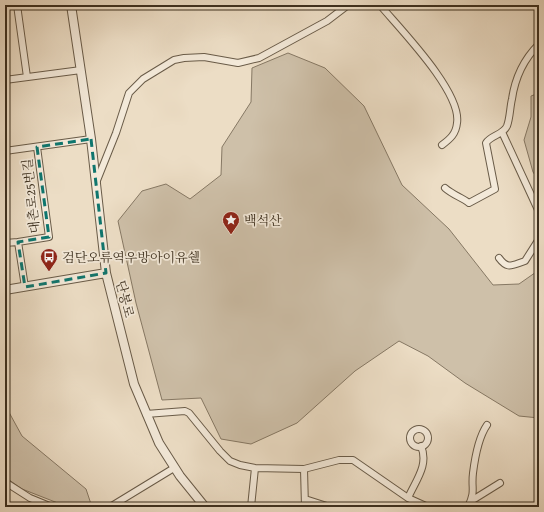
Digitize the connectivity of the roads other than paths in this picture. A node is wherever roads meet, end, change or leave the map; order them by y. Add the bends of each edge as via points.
1 (17, 5) edge
2 (71, 5) edge
3 (348, 5) edge
4 (380, 5) edge
5 (539, 44) edge
6 (81, 70) junction
7 (27, 77) junction
8 (5, 80) edge
9 (502, 132) junction
10 (91, 139) junction
11 (442, 145) dead end
12 (37, 147) junction
13 (5, 151) edge
14 (96, 183) junction
15 (445, 188) dead end
16 (539, 212) edge
17 (539, 239) edge
18 (18, 242) junction
19 (5, 243) edge
20 (499, 258) dead end
21 (106, 273) junction
22 (25, 287) junction
23 (5, 290) edge
24 (146, 414) junction
25 (487, 425) dead end
26 (421, 446) dead end
27 (174, 468) junction
28 (255, 468) junction
29 (304, 469) junction
30 (5, 482) edge
31 (500, 483) dead end
32 (408, 498) junction
33 (305, 500) junction
34 (471, 501) junction
35 (52, 507) edge
36 (110, 507) edge
37 (205, 507) edge
38 (251, 507) edge
39 (305, 507) edge
40 (330, 507) edge
41 (428, 507) edge
42 (468, 507) edge

1 - 7 street
2 - 6 street, 단봉로
3 - 14 street via 327,21 259,58 238,63 204,57 184,58 174,60 142,79 129,93
4 - 11 street via 442,79 454,106 457,123 452,137
5 - 9 street via 522,64 512,95 508,125
6 - 7 street
6 - 10 street, 단봉로
7 - 8 street
9 - 15 street via 488,139 486,144 495,189 469,203 454,196
9 - 16 street
10 - 12 street, 대촌로25번길
10 - 14 street, 단봉로
12 - 13 street, 대촌로25번길
12 - 18 street, 대촌로25번길 via 49,237
14 - 21 street, 단봉로
17 - 20 street via 525,261 508,266
18 - 19 street, 대촌로25번길
18 - 22 street, 대촌로25번길
21 - 22 street
21 - 24 street, 단봉로 via 134,384
22 - 23 street
24 - 27 street, 단봉로
24 - 28 street via 185,411 230,461
25 - 34 street via 480,435
26 - 32 street via 425,462
27 - 36 street
27 - 37 street, 단봉로
28 - 29 street
28 - 38 street
29 - 32 street via 344,459 353,460
29 - 33 street
30 - 35 street via 30,498
31 - 34 street
32 - 41 street
33 - 39 street
33 - 40 street
34 - 42 street

